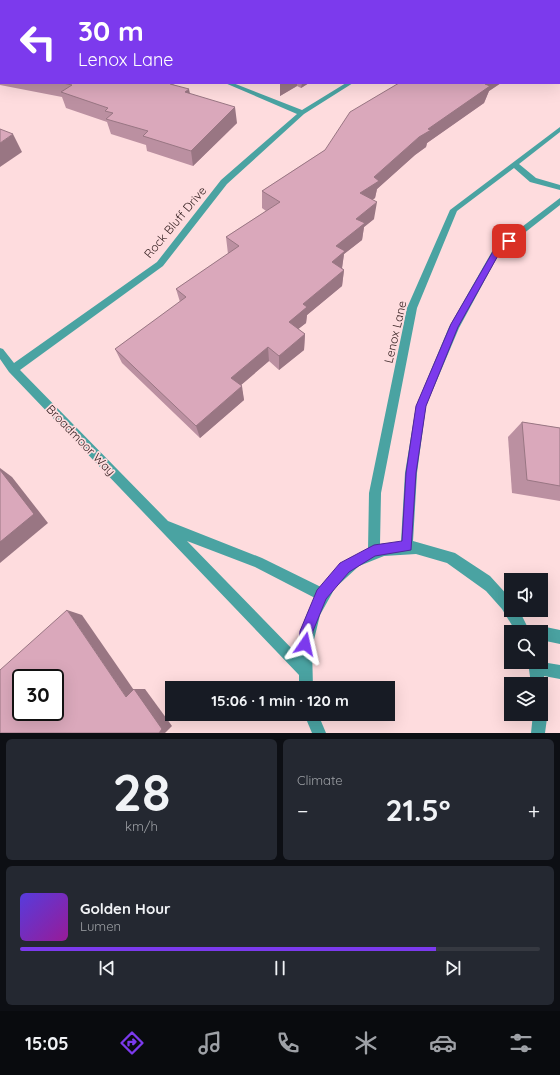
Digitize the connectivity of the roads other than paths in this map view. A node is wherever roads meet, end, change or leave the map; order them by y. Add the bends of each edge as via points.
1 (230, 84) edge
2 (348, 84) edge
3 (302, 113) junction
4 (560, 129) edge
5 (514, 164) junction
6 (560, 188) edge
7 (560, 201) edge
8 (0, 352) edge
9 (13, 369) junction
10 (163, 525) junction
11 (407, 546) junction
12 (374, 551) junction
13 (321, 594) junction
14 (519, 625) edge
15 (548, 634) edge
16 (560, 637) edge
17 (548, 668) edge
18 (303, 670) junction
19 (560, 672) edge
20 (305, 681) edge
21 (314, 721) edge
22 (540, 721) edge
23 (319, 733) edge
24 (538, 733) edge

1 - 3 street
2 - 3 street, Rock Bluff Drive
3 - 9 street, Rock Bluff Drive via 224,182 160,264
4 - 5 street, Lenox Lane
5 - 6 street via 533,180
5 - 12 street, Lenox Lane via 454,210 412,308 375,492
7 - 11 street via 498,250 454,327 421,406 411,473
8 - 9 street, Broadmoor Way
9 - 10 street, Broadmoor Way
10 - 13 street, Broadmoor Way via 258,562
10 - 18 street, Broadmoor Way
11 - 12 street
11 - 14 street via 440,553 471,569 499,595
12 - 13 street via 344,568
13 - 18 street via 306,631
15 - 16 street
17 - 19 street
18 - 20 street
21 - 23 street
22 - 24 street

